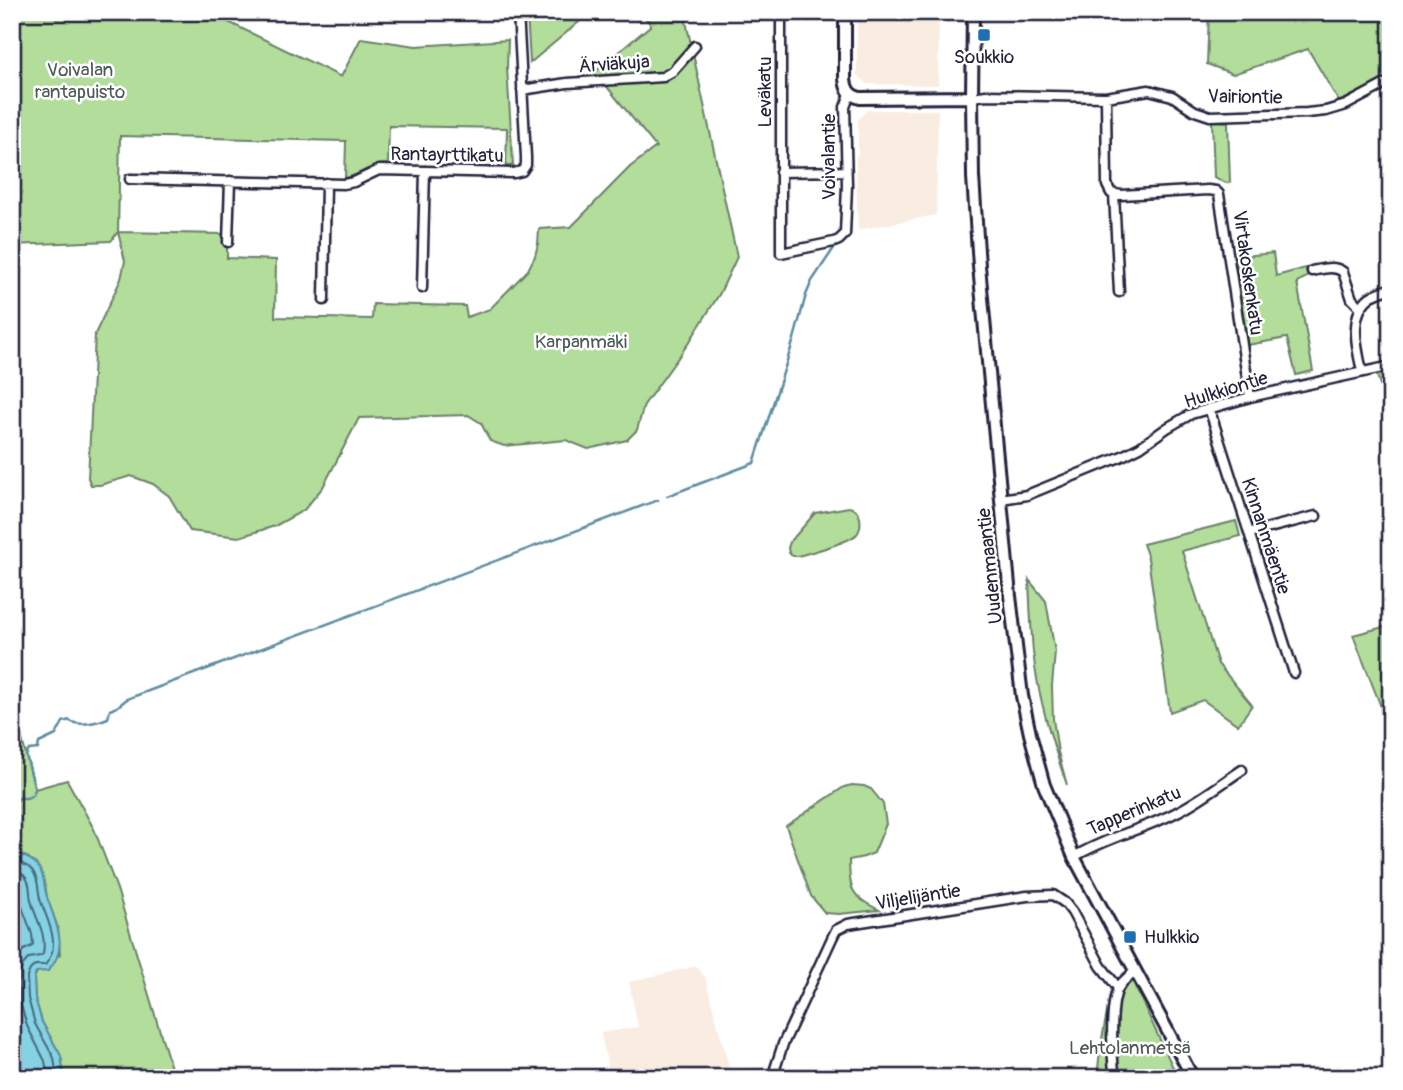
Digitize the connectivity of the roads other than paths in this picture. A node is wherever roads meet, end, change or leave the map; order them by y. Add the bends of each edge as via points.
1 (518, 12) edge
2 (781, 12) edge
3 (845, 12) edge
4 (973, 12) edge
5 (695, 46) dead end
6 (1391, 81) edge
7 (522, 90) junction
8 (850, 94) junction
9 (1105, 96) junction
10 (972, 97) junction
11 (425, 171) junction
12 (846, 171) junction
13 (780, 172) junction
14 (130, 178) dead end
15 (230, 181) junction
16 (326, 183) junction
17 (1114, 194) junction
18 (228, 242) dead end
19 (780, 253) joint
20 (1312, 271) dead end
21 (1391, 288) edge
22 (422, 289) dead end
23 (1119, 292) dead end
24 (324, 300) dead end
25 (1361, 308) junction
26 (1391, 366) edge
27 (1362, 371) junction
28 (1250, 397) junction
29 (1209, 408) junction
30 (1001, 499) junction
31 (1317, 516) dead end
32 (1249, 533) junction
33 (1294, 673) dead end
34 (1242, 770) dead end
35 (1074, 857) junction
36 (1135, 971) junction
37 (1118, 988) junction
38 (772, 1078) edge
39 (1115, 1078) edge
40 (1193, 1078) edge

1 - 7 street, Rantayrttikatu
2 - 13 street, Leväkatu
3 - 8 main road, Voivalantie via 845,79
4 - 10 main road, Uudenmaantie
5 - 7 street, Ärviäkuja via 663,77
6 - 9 street, Vairiontie via 1346,105 1307,113 1210,116 1157,91
7 - 11 street, Rantayrttikatu via 526,157 522,171
8 - 10 main road via 860,98
8 - 12 street, Voivalantie via 845,107
9 - 10 street, Vairiontie
9 - 17 street via 1107,185
10 - 30 main road, Uudenmaantie via 977,244
11 - 16 street, Rantayrttikatu via 379,170 349,183
11 - 22 street
12 - 13 street
12 - 19 street, Voivalantie via 843,237
13 - 19 street, Leväkatu
14 - 15 street, Rantayrttikatu
15 - 16 street, Rantayrttikatu
15 - 18 street
16 - 24 street
17 - 23 street
17 - 28 street, Virtakoskenkatu via 1208,190 1219,194
20 - 25 street via 1340,270 1352,299
21 - 25 street via 1369,298
25 - 27 street via 1356,338
26 - 27 street, Hulkkiontie
27 - 28 street, Hulkkiontie
28 - 29 street, Hulkkiontie
29 - 30 street, Hulkkiontie via 1120,457 1027,495
29 - 32 street, Kinnanmäentie
30 - 35 main road, Uudenmaantie via 1027,721 1044,785
31 - 32 street
32 - 33 street, Kinnanmäentie
34 - 35 street, Tapperinkatu via 1188,807
35 - 36 main road, Uudenmaantie
36 - 37 street
36 - 40 main road, Uudenmaantie
37 - 38 street, Viljelijäntie via 1072,912 1054,895 848,925 833,936
37 - 39 street via 1112,1032

